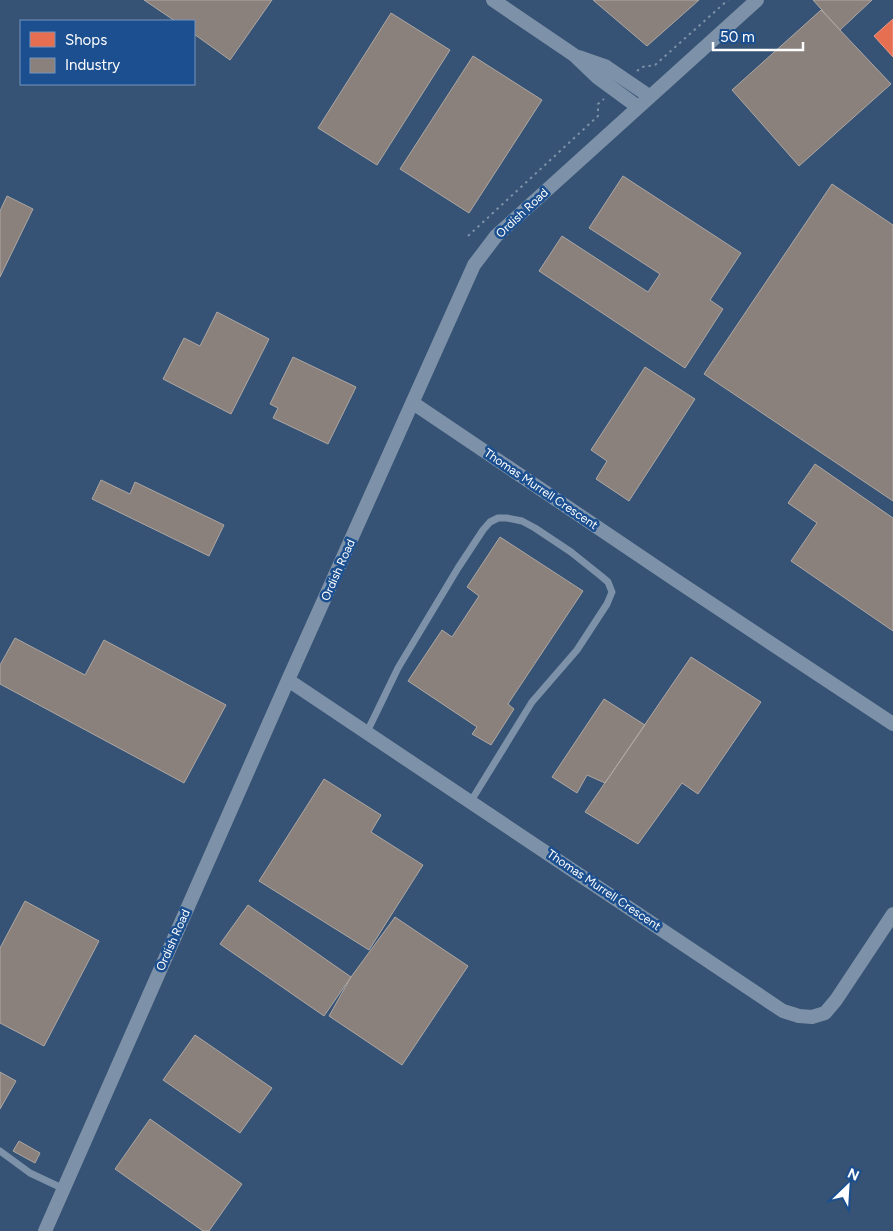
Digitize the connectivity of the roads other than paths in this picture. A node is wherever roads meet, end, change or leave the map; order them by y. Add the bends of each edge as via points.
1 (492, 0) edge
2 (757, 0) edge
3 (574, 55) junction
4 (649, 96) junction
5 (638, 106) junction
6 (413, 403) junction
7 (288, 680) junction
8 (893, 724) edge
9 (367, 732) junction
10 (471, 801) junction
11 (893, 914) edge
12 (0, 1151) edge
13 (64, 1189) junction
14 (45, 1231) edge

1 - 3 street
2 - 4 street, Ordish Road
3 - 4 street via 605,66
3 - 5 street via 597,77
4 - 5 street, Ordish Road
5 - 6 street, Ordish Road via 496,236 474,265
6 - 7 street, Ordish Road
6 - 8 street, Thomas Murrell Crescent
7 - 9 street, Thomas Murrell Crescent
7 - 13 street, Ordish Road
9 - 10 street, Thomas Murrell Crescent
9 - 10 lane via 398,668 483,530 498,518 522,521 535,528 608,582 610,598 567,663 532,702
10 - 11 street, Thomas Murrell Crescent via 783,1011 799,1016 825,1013
12 - 13 lane via 30,1173
13 - 14 street, Ordish Road

